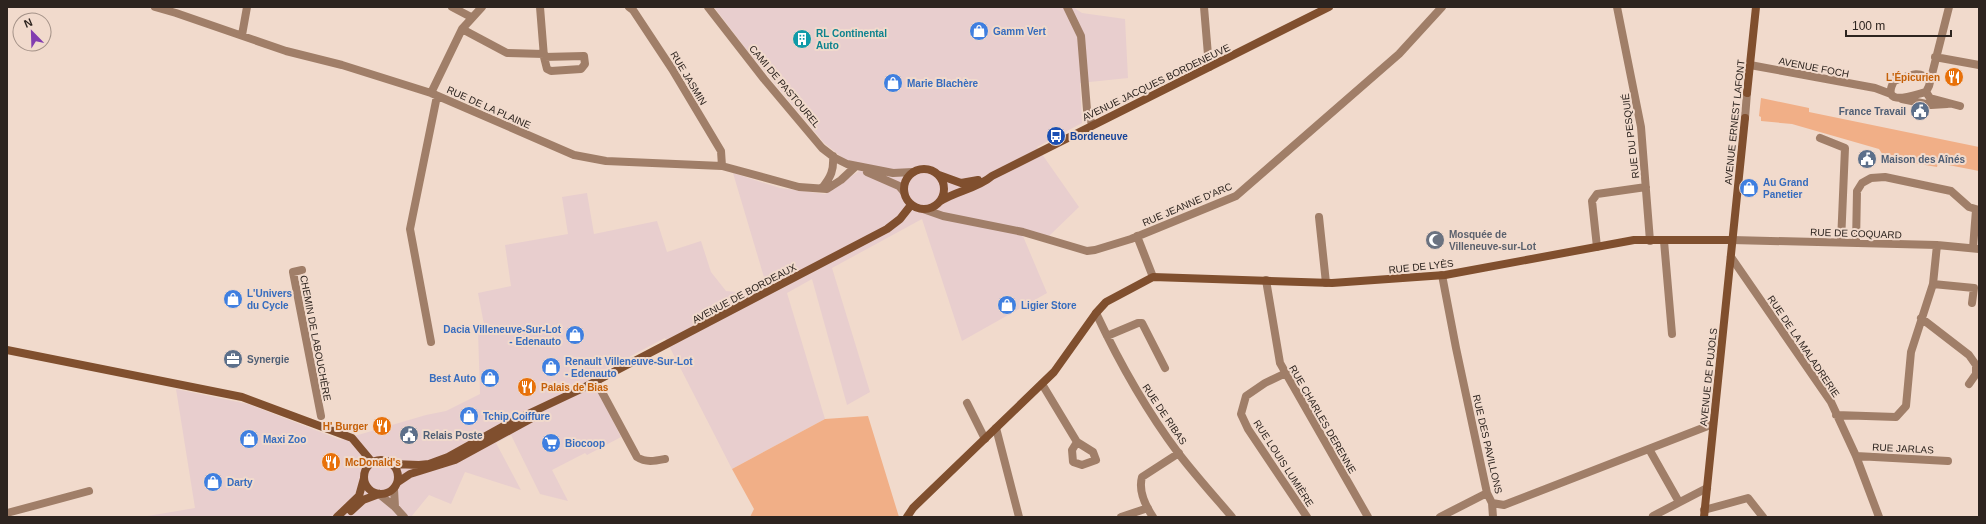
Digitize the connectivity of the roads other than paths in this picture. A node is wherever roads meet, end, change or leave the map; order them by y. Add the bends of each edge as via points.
1 (155, 7) edge
2 (247, 7) edge
3 (452, 7) edge
4 (482, 7) edge
5 (540, 7) edge
6 (708, 7) edge
7 (1067, 7) edge
8 (1204, 7) edge
9 (1329, 7) edge
10 (1442, 7) edge
11 (1617, 7) edge
12 (1756, 7) edge
13 (1949, 7) edge
14 (633, 8) edge
15 (471, 17) junction
16 (462, 29) junction
17 (242, 35) junction
18 (544, 55) junction
19 (1935, 57) junction
20 (1750, 65) junction
21 (1979, 65) edge
22 (1209, 67) junction
23 (1920, 73) junction
24 (1894, 81) junction
25 (1929, 81) junction
26 (1875, 88) junction
27 (1926, 92) junction
28 (1747, 93) joint
29 (434, 94) junction
30 (1891, 94) junction
31 (1900, 99) junction
32 (1947, 104) junction
33 (1960, 106) dead end
34 (1745, 118) joint
35 (1092, 124) junction
36 (1820, 138) dead end
37 (833, 156) junction
38 (722, 166) junction
39 (856, 166) junction
40 (913, 172) junction
41 (936, 173) junction
42 (992, 176) junction
43 (1646, 187) junction
44 (822, 188) junction
45 (904, 192) junction
46 (939, 202) junction
47 (911, 205) junction
48 (923, 209) junction
49 (1978, 210) edge
50 (947, 216) junction
51 (1319, 217) dead end
52 (1137, 236) junction
53 (1732, 240) junction
54 (1650, 241) junction
55 (1664, 241) junction
56 (1841, 242) junction
57 (1856, 243) junction
58 (1937, 245) junction
59 (1597, 247) junction
60 (1976, 248) edge
61 (1732, 257) junction
62 (302, 270) dead end
63 (1442, 275) junction
64 (1153, 277) junction
65 (1266, 280) junction
66 (1326, 283) junction
67 (1933, 284) junction
68 (1972, 303) dead end
69 (1096, 313) junction
70 (1921, 318) junction
71 (1672, 334) dead end
72 (1107, 336) junction
73 (431, 342) dead end
74 (7, 350) edge
75 (1165, 368) dead end
76 (1286, 373) junction
77 (596, 381) junction
78 (1042, 384) junction
79 (1969, 384) dead end
80 (579, 390) junction
81 (967, 403) dead end
82 (1836, 415) junction
83 (320, 416) dead end
84 (509, 424) junction
85 (1714, 424) junction
86 (996, 428) junction
87 (985, 438) junction
88 (1076, 442) dead end
89 (477, 448) junction
90 (1649, 449) junction
91 (1179, 453) junction
92 (1856, 456) junction
93 (665, 459) dead end
94 (1948, 461) dead end
95 (372, 462) junction
96 (393, 464) junction
97 (364, 478) junction
98 (396, 485) junction
99 (1707, 488) junction
100 (89, 491) dead end
101 (1487, 493) junction
102 (379, 494) junction
103 (1679, 502) junction
104 (1492, 503) junction
105 (395, 507) junction
106 (1148, 508) junction
107 (7, 513) edge
108 (1704, 513) edge
109 (1876, 515) edge
110 (1653, 516) dead end
111 (337, 517) edge
112 (340, 517) edge
113 (404, 517) edge
114 (907, 517) edge
115 (1018, 517) edge
116 (1121, 517) edge
117 (1153, 517) edge
118 (1232, 517) edge
119 (1307, 517) edge
120 (1368, 517) edge
121 (1440, 517) edge
122 (1493, 517) edge
123 (1763, 517) edge

1 - 17 street, RUE DE LA PLAINE
2 - 17 street
3 - 15 street
4 - 15 street
5 - 18 street
6 - 37 street, CAMI DE PASTOUREL via 764,79 822,148
7 - 35 street via 1081,36 1087,110
8 - 22 street
9 - 22 main road, AVENUE JACQUES BORDENEUVE
10 - 52 street, RUE JEANNE D'ARC via 1399,54 1236,196
11 - 43 street, RUE DU PESQUIÉ via 1638,106
12 - 20 main road, AVENUE ERNEST LAFONT
13 - 19 street
14 - 38 street, RUE JASMIN via 721,151
15 - 16 street
16 - 18 street via 507,53
16 - 29 street
17 - 29 street, RUE DE LA PLAINE via 286,51 342,65
18 - 18 street via 545,67 551,71 581,69 585,64 584,56
19 - 21 street
19 - 23 street
19 - 25 street
20 - 26 street, AVENUE FOCH
20 - 28 main road, AVENUE ERNEST LAFONT
22 - 35 main road, AVENUE JACQUES BORDENEUVE
23 - 24 street
23 - 25 street
24 - 26 street
24 - 30 street via 1890,88
25 - 27 street
26 - 30 street, AVENUE FOCH
27 - 31 street
27 - 32 street via 1930,98
28 - 34 street, AVENUE ERNEST LAFONT
29 - 38 street, RUE DE LA PLAINE via 588,159
29 - 73 street via 410,229
30 - 31 street, AVENUE FOCH
31 - 32 street, AVENUE FOCH
32 - 33 street
34 - 53 main road, AVENUE ERNEST LAFONT
35 - 42 main road, AVENUE JACQUES BORDENEUVE
36 - 56 street via 1845,148
37 - 39 street, CAMI DE PASTOUREL
37 - 44 street via 830,180
38 - 44 street, RUE DE LA PLAINE via 800,187
39 - 40 street, CAMI DE PASTOUREL via 862,165 893,173
39 - 44 street, RUE DE LA PLAINE via 832,187
39 - 45 street, CAMI DE PASTOUREL via 899,186
40 - 41 main road via 926,169
40 - 45 main road via 905,182
41 - 42 main road, AVENUE JACQUES BORDENEUVE via 961,183
41 - 46 main road via 944,188
42 - 46 main road, AVENUE JACQUES BORDENEUVE
43 - 54 street, RUE DU PESQUIÉ
43 - 59 street via 1597,194 1592,201
45 - 47 main road
46 - 48 main road
46 - 50 street
47 - 48 main road
47 - 77 main road, AVENUE DE BORDEAUX via 887,229
48 - 50 street, RUE JEANNE D'ARC
49 - 57 street via 1969,207 1951,191 1885,177 1871,178 1862,183 1857,191
49 - 60 street
50 - 52 street, RUE JEANNE D'ARC via 1023,232 1087,251
51 - 66 street
52 - 64 street
53 - 55 main road, RUE DE LYÈS
53 - 56 street, RUE DE COQUARD
53 - 61 main road, AVENUE DE PUJOLS
54 - 55 main road, RUE DE LYÈS
54 - 59 main road, RUE DE LYÈS via 1634,240
55 - 71 street
56 - 57 street, RUE DE COQUARD
57 - 58 street, RUE DE COQUARD
58 - 60 street, RUE DE COQUARD
58 - 67 street
59 - 63 main road, RUE DE LYÈS
61 - 82 street, RUE DE LA MALADRERIE via 1831,402
61 - 85 main road, AVENUE DE PUJOLS
62 - 83 street, CHEMIN DE LABOUCHÈRE via 293,272
63 - 66 main road, RUE DE LYÈS
63 - 101 street, RUE DES PAVILLONS
64 - 65 main road, RUE DE LYÈS
64 - 69 main road via 1106,302
65 - 66 main road, RUE DE LYÈS
65 - 76 street, RUE CHARLES DERENNE via 1280,363
67 - 68 street via 1974,288
67 - 70 street
69 - 72 street, RUE DE RIBAS
69 - 78 main road via 1054,372
70 - 79 street via 1969,355 1976,365 1976,374
70 - 82 street via 1911,352 1906,406 1896,417
72 - 75 street via 1142,323
72 - 91 street, RUE DE RIBAS via 1129,378
74 - 95 main road via 242,397 352,438
76 - 119 street, RUE LOUIS LUMIÈRE via 1246,396 1241,414 1248,429
76 - 120 street, RUE CHARLES DERENNE
77 - 80 main road, AVENUE DE BORDEAUX
77 - 93 street via 637,457 654,461
78 - 86 main road
78 - 88 street
80 - 84 main road, AVENUE DE BORDEAUX
80 - 89 main road, AVENUE DE BORDEAUX via 573,396
81 - 87 street
82 - 92 street, RUE DE LA MALADRERIE
84 - 89 main road
84 - 96 main road, AVENUE DE BORDEAUX via 439,461 414,465
85 - 90 street, RUE DES PAVILLONS
85 - 99 main road, AVENUE DE PUJOLS
86 - 87 main road
86 - 115 street
87 - 114 main road via 913,508
89 - 98 main road, AVENUE DE BORDEAUX via 442,466 410,474
90 - 103 street
90 - 104 street, RUE DES PAVILLONS via 1504,505
91 - 106 street via 1142,476 1141,494
91 - 118 street, RUE DE RIBAS
92 - 94 street, RUE JARLAS
92 - 109 street, RUE DE LA MALADRERIE
95 - 96 main road via 383,460
95 - 97 main road
96 - 98 main road via 398,473
97 - 102 main road via 370,490
97 - 111 main road via 359,496
98 - 102 main road via 389,493
98 - 105 street
99 - 103 street
99 - 108 main road, AVENUE DE PUJOLS
100 - 107 street
101 - 104 street, RUE DES PAVILLONS
101 - 121 street
102 - 105 street
102 - 112 main road via 363,500
103 - 110 street
104 - 122 street
105 - 113 street
106 - 116 street
106 - 117 street
108 - 123 street via 1748,498

